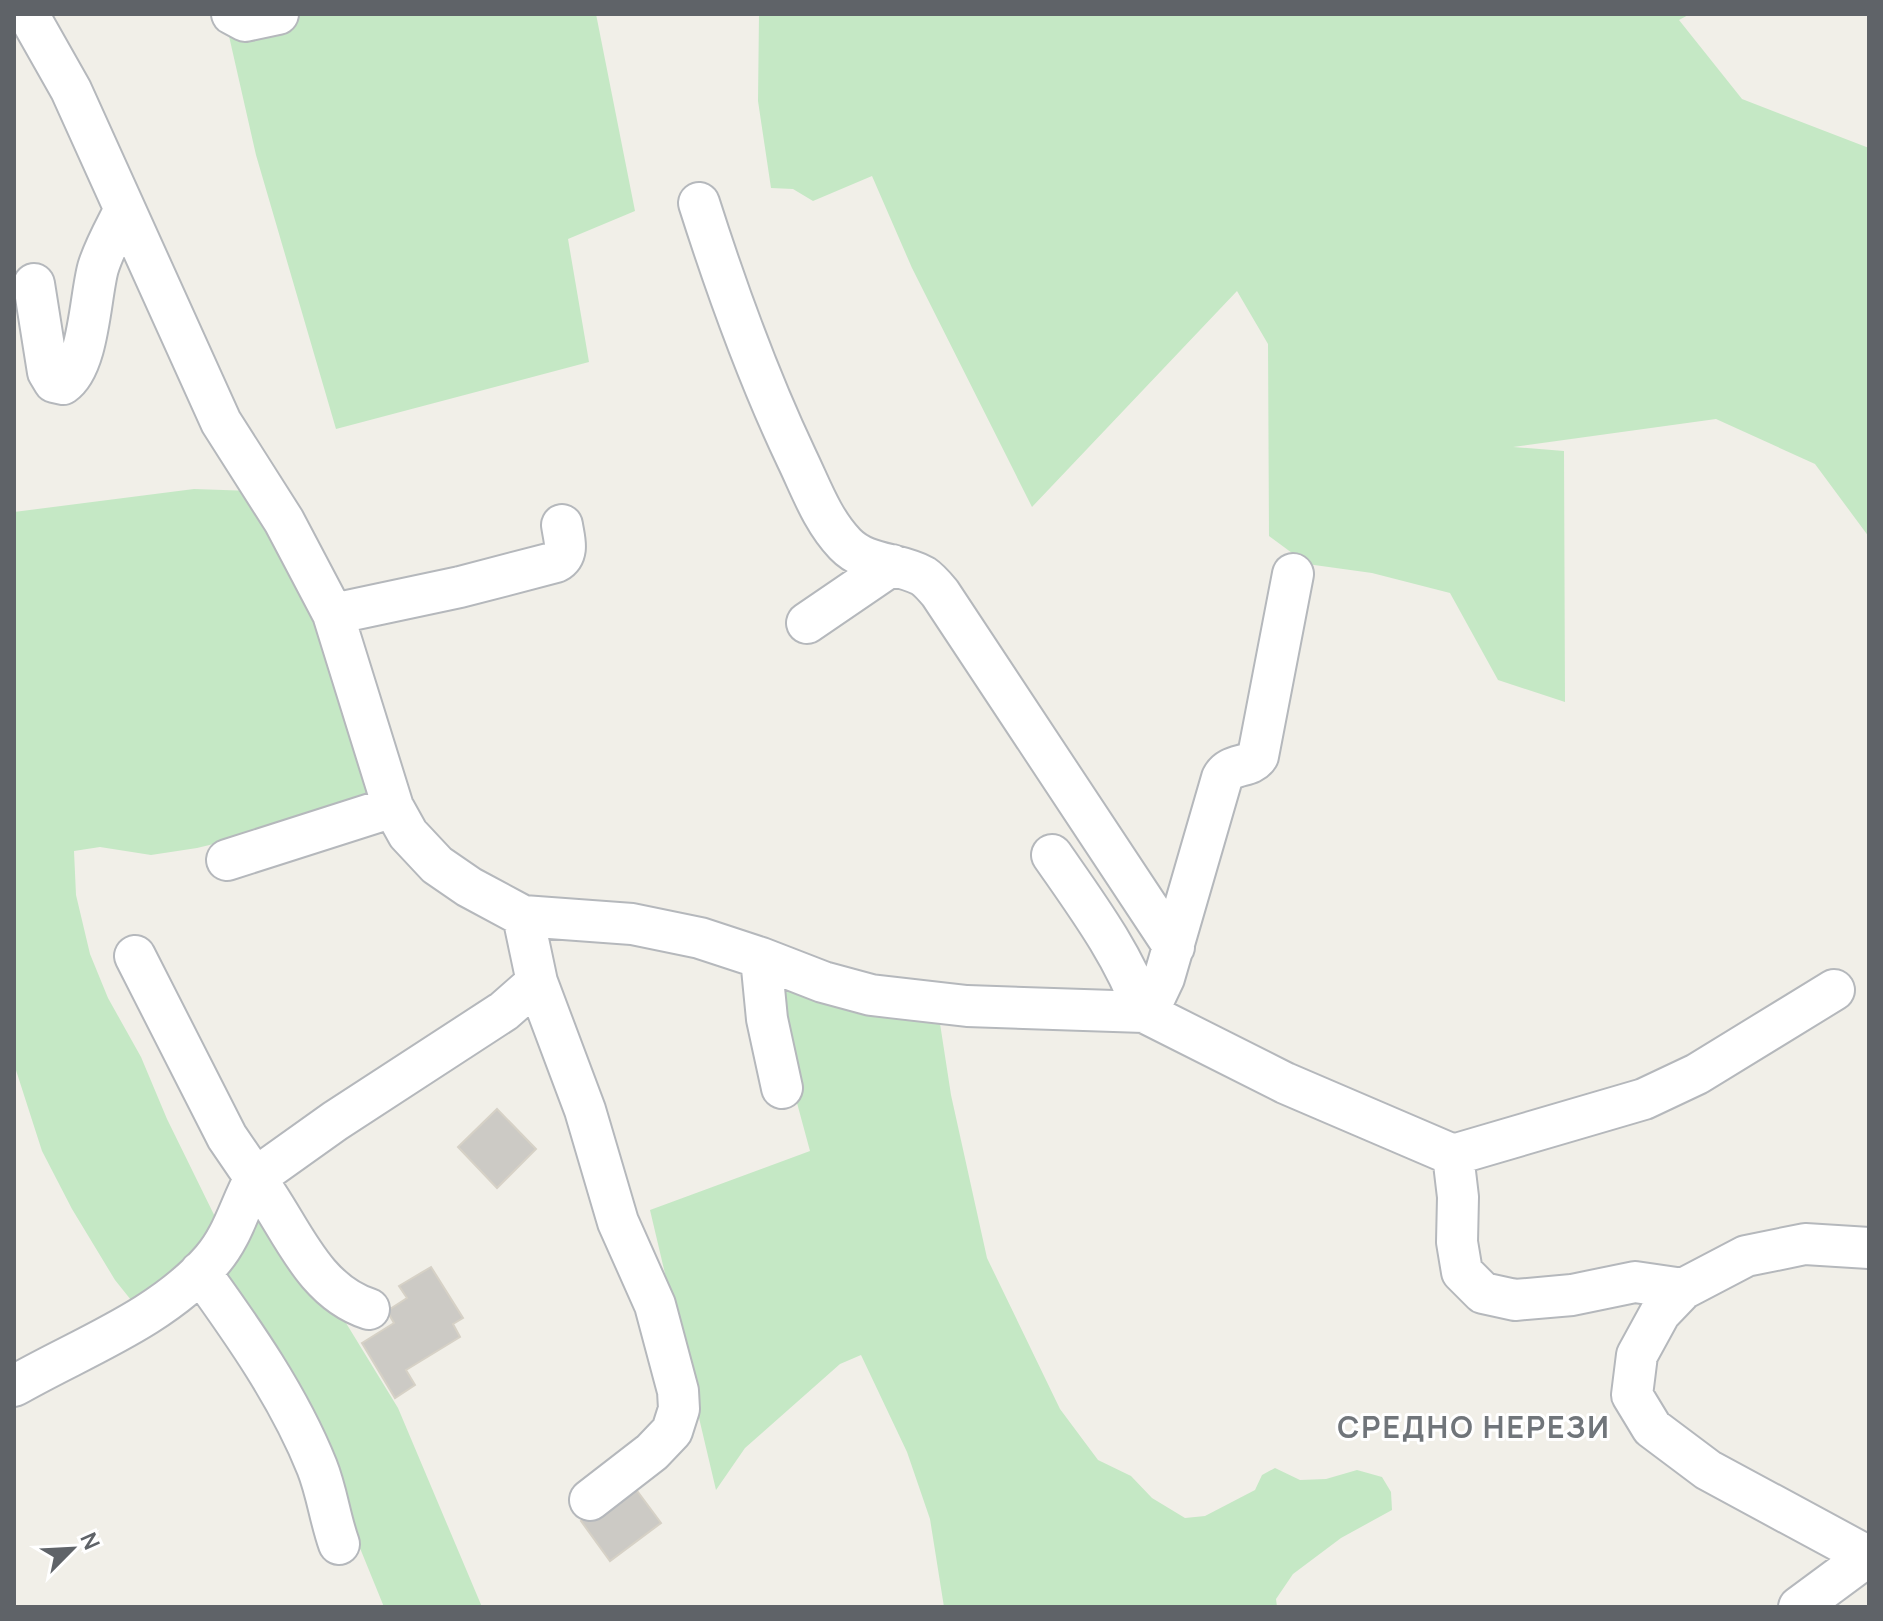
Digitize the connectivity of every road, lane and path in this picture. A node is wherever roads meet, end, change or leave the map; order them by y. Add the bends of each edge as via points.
1 (28, 14) edge
2 (232, 14) edge
3 (278, 14) edge
4 (699, 203) dead end
5 (124, 211) junction
6 (34, 284) dead end
7 (562, 525) dead end
8 (892, 565) junction
9 (1293, 574) dead end
10 (333, 614) junction
11 (807, 623) dead end
12 (393, 807) junction
13 (1052, 855) dead end
14 (227, 860) dead end
15 (523, 916) junction
16 (1174, 947) junction
17 (135, 956) dead end
18 (761, 958) junction
19 (537, 982) junction
20 (1834, 990) dead end
21 (1144, 1012) junction
22 (782, 1088) dead end
23 (1453, 1155) junction
24 (255, 1178) junction
25 (1869, 1248) edge
26 (200, 1272) junction
27 (1683, 1289) junction
28 (369, 1309) dead end
29 (14, 1386) edge
30 (590, 1500) dead end
31 (339, 1544) dead end
32 (1868, 1556) edge
33 (1799, 1607) edge

1 - 5 street via 71,90
2 - 3 street via 245,21
4 - 8 street via 741,329 820,509 857,554
5 - 6 street via 99,264 84,343 63,384 54,382 48,372
5 - 10 street via 221,422 284,521
7 - 10 street via 565,552 556,562
8 - 11 street
8 - 16 street via 926,578 955,611
9 - 16 street via 1261,749 1256,760 1231,768 1222,778
10 - 12 street
12 - 14 street
12 - 15 street via 408,834 437,865
13 - 21 street via 1115,951
15 - 18 street via 632,924
15 - 19 street
16 - 21 street
17 - 24 street via 227,1137
18 - 21 street via 845,989 924,1003
18 - 22 street
19 - 24 street via 504,1011
19 - 30 street via 585,1110 618,1222 655,1305 678,1391 672,1431
20 - 23 street via 1697,1074 1644,1099
21 - 23 street via 1285,1083
23 - 27 street via 1462,1272 1483,1293 1515,1300 1635,1282
24 - 26 street via 233,1228
24 - 28 street via 325,1280
25 - 27 street via 1805,1244 1746,1256
26 - 29 street via 137,1319
26 - 31 street via 244,1334 308,1447
27 - 32 street via 1660,1313 1637,1355 1632,1395 1652,1428 1708,1470
32 - 33 street

